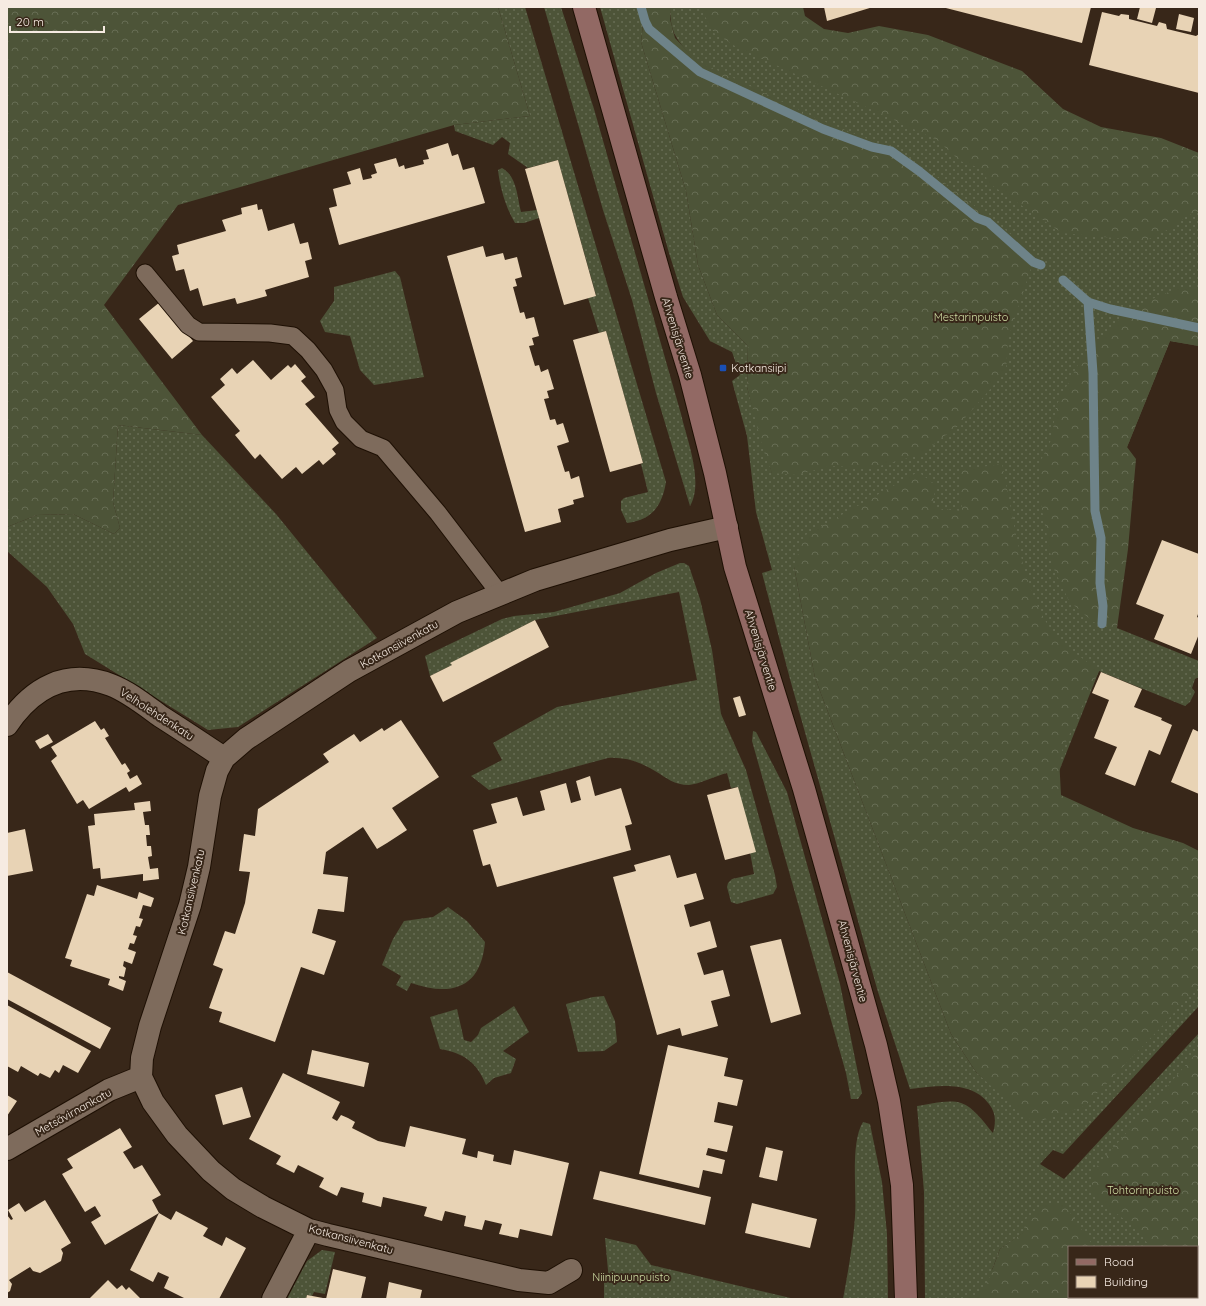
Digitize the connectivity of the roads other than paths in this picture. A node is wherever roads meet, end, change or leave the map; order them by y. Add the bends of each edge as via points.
1 (584, 7) edge
2 (146, 273) dead end
3 (727, 527) junction
4 (500, 594) junction
5 (7, 725) edge
6 (224, 758) junction
7 (141, 1078) junction
8 (7, 1149) edge
9 (309, 1230) junction
10 (572, 1270) dead end
11 (273, 1299) edge
12 (906, 1299) edge

1 - 3 main road, Ahvenisjärventie via 690,375
2 - 4 lane via 188,326 199,332 293,336 324,370 335,390 338,410 344,422 361,439 383,448 438,512
3 - 4 street, Kotkansiivenkatu via 595,561
3 - 12 main road, Ahvenisjärventie via 735,567 804,788 841,919 889,1101 902,1185
4 - 6 street, Kotkansiivenkatu via 457,612 349,671 246,739
5 - 6 street, Velholehdenkatu via 30,696 50,685 76,679 95,681 112,686 134,698
6 - 7 street, Kotkansiivenkatu via 210,796 190,905 150,1026 142,1058
7 - 8 street, Metsävirnankatu via 109,1090
7 - 9 street, Kotkansiivenkatu via 153,1102 177,1135 211,1171 233,1189
9 - 10 street, Kotkansiivenkatu via 519,1280 549,1283
9 - 11 street

